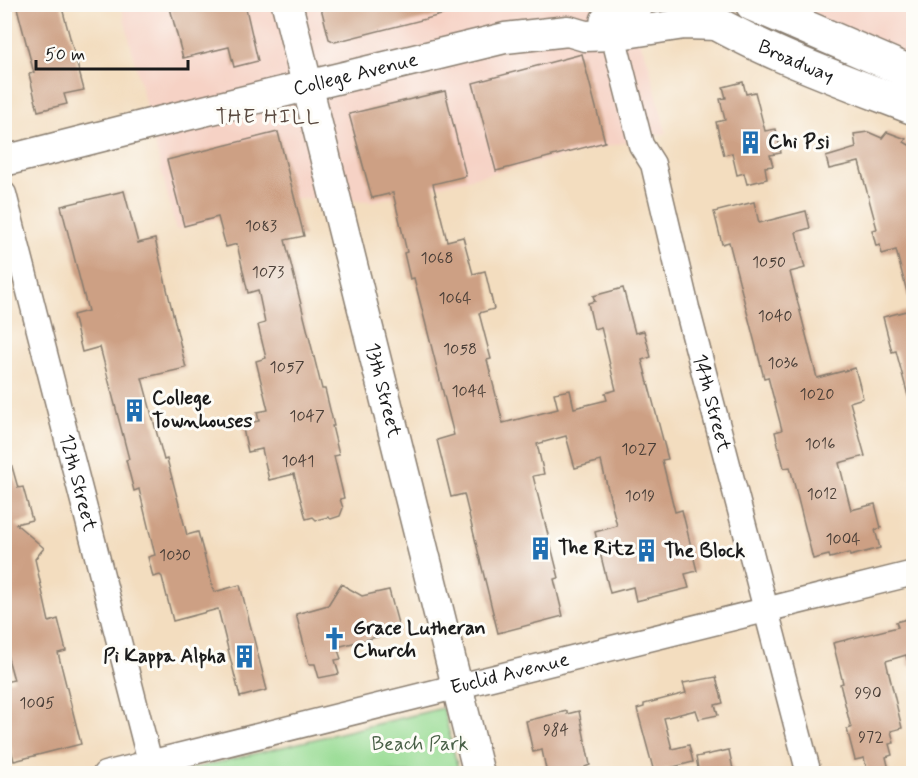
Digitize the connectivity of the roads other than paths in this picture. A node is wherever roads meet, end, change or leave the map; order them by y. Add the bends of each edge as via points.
1 (287, 4) edge
2 (637, 4) edge
3 (687, 6) edge
4 (757, 7) edge
5 (718, 25) junction
6 (610, 28) junction
7 (914, 74) edge
8 (307, 85) junction
9 (914, 108) edge
10 (4, 161) edge
11 (4, 194) edge
12 (914, 573) edge
13 (766, 608) junction
14 (457, 685) junction
15 (152, 767) edge
16 (105, 774) edge
17 (479, 774) edge
18 (809, 774) edge

1 - 8 street, 13th Street
2 - 6 main road
3 - 4 main road, Broadway
3 - 5 main road, Broadway
3 - 6 street, College Avenue
4 - 7 main road, Broadway
5 - 6 street, College Avenue
5 - 9 main road, Broadway
6 - 8 street, College Avenue via 584,23 568,31 505,38
6 - 13 street, 14th Street via 641,146 653,164
8 - 10 street, College Avenue
8 - 14 street, 13th Street
11 - 15 street, 12th Street
12 - 13 street, Euclid Avenue
13 - 14 street, Euclid Avenue
13 - 18 street, 14th Street
14 - 15 street, Euclid Avenue
14 - 17 street, 13th Street
15 - 16 street, Euclid Avenue

